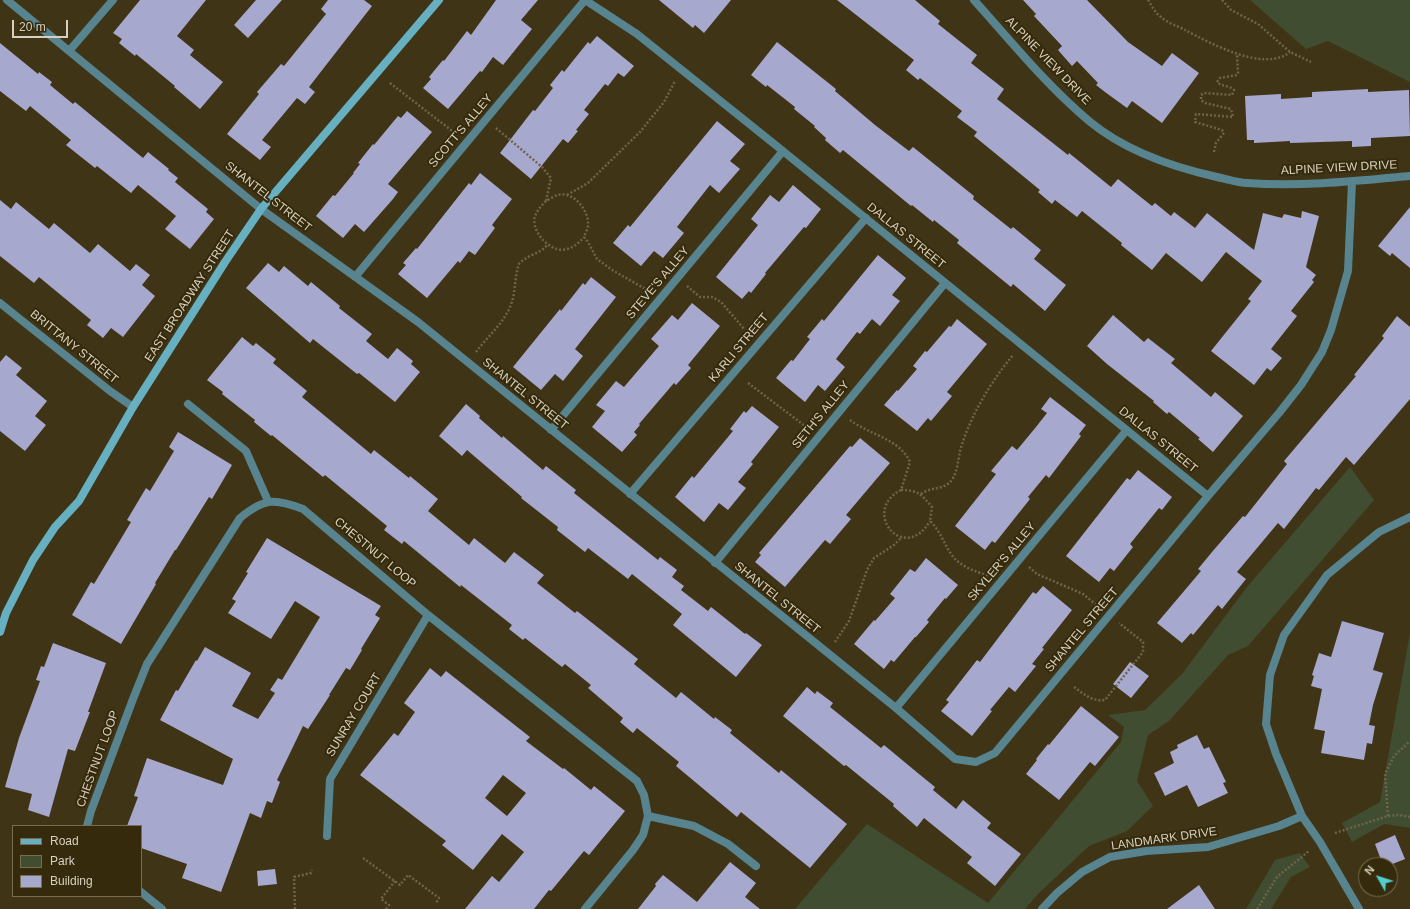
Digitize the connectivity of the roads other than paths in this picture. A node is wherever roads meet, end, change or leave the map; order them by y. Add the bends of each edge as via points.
1 (8, 0) edge
2 (113, 0) edge
3 (439, 0) edge
4 (585, 0) edge
5 (974, 0) edge
6 (69, 51) junction
7 (783, 151) junction
8 (1410, 176) edge
9 (1352, 182) junction
10 (261, 210) junction
11 (866, 218) junction
12 (355, 277) junction
13 (945, 283) junction
14 (0, 304) edge
15 (188, 404) dead end
16 (133, 407) junction
17 (551, 430) junction
18 (1126, 431) junction
19 (630, 494) junction
20 (1208, 496) junction
21 (268, 501) junction
22 (1410, 517) edge
23 (715, 563) junction
24 (3, 612) edge
25 (428, 615) junction
26 (0, 632) edge
27 (896, 708) junction
28 (648, 816) junction
29 (1302, 816) junction
30 (87, 825) edge
31 (327, 836) dead end
32 (756, 866) dead end
33 (142, 893) edge
34 (162, 909) edge
35 (585, 909) edge
36 (1042, 909) edge
37 (1359, 909) edge

1 - 6 street, SHANTEL STREET
2 - 6 street
3 - 10 street, EAST BROADWAY STREET
4 - 7 street, DALLAS STREET via 637,34
4 - 12 street, SCOTT'S ALLEY
5 - 9 street, ALPINE VIEW DRIVE via 1029,62 1089,121 1112,137 1152,158 1194,172 1246,183
6 - 10 street, SHANTEL STREET
7 - 11 street, DALLAS STREET
7 - 17 street, STEVE'S ALLEY
8 - 9 street, ALPINE VIEW DRIVE
9 - 20 street, SHANTEL STREET via 1348,271 1322,352 1301,386
10 - 12 street, SHANTEL STREET
10 - 16 street, EAST BROADWAY STREET
11 - 13 street, DALLAS STREET
11 - 19 street, KARLI STREET
12 - 17 street, SHANTEL STREET via 418,322
13 - 18 street, DALLAS STREET
13 - 23 street, SETH'S ALLEY
14 - 16 street, BRITTANY STREET
15 - 21 street via 246,451
16 - 24 street, EAST BROADWAY STREET via 79,501 55,527
17 - 19 street, SHANTEL STREET
18 - 20 street, DALLAS STREET
18 - 27 street, SKYLER'S ALLEY
19 - 23 street, SHANTEL STREET
20 - 27 street, SHANTEL STREET via 995,753 976,762 955,759
21 - 25 street, CHESTNUT LOOP via 285,502 303,509
21 - 30 street, CHESTNUT LOOP via 240,518 147,664
22 - 29 street via 1379,532 1327,575 1284,635 1270,675 1266,724
23 - 27 street, SHANTEL STREET
24 - 26 street, EAST BROADWAY STREET
25 - 28 street, CHESTNUT LOOP via 637,781 644,795
25 - 31 street, SUNRAY COURT via 330,779
28 - 32 street via 694,826 728,844
28 - 35 street, CHESTNUT LOOP via 643,834 633,850
29 - 36 street, LANDMARK DRIVE via 1279,826 1208,847 1146,851 1110,857 1082,872
29 - 37 street
33 - 34 street

